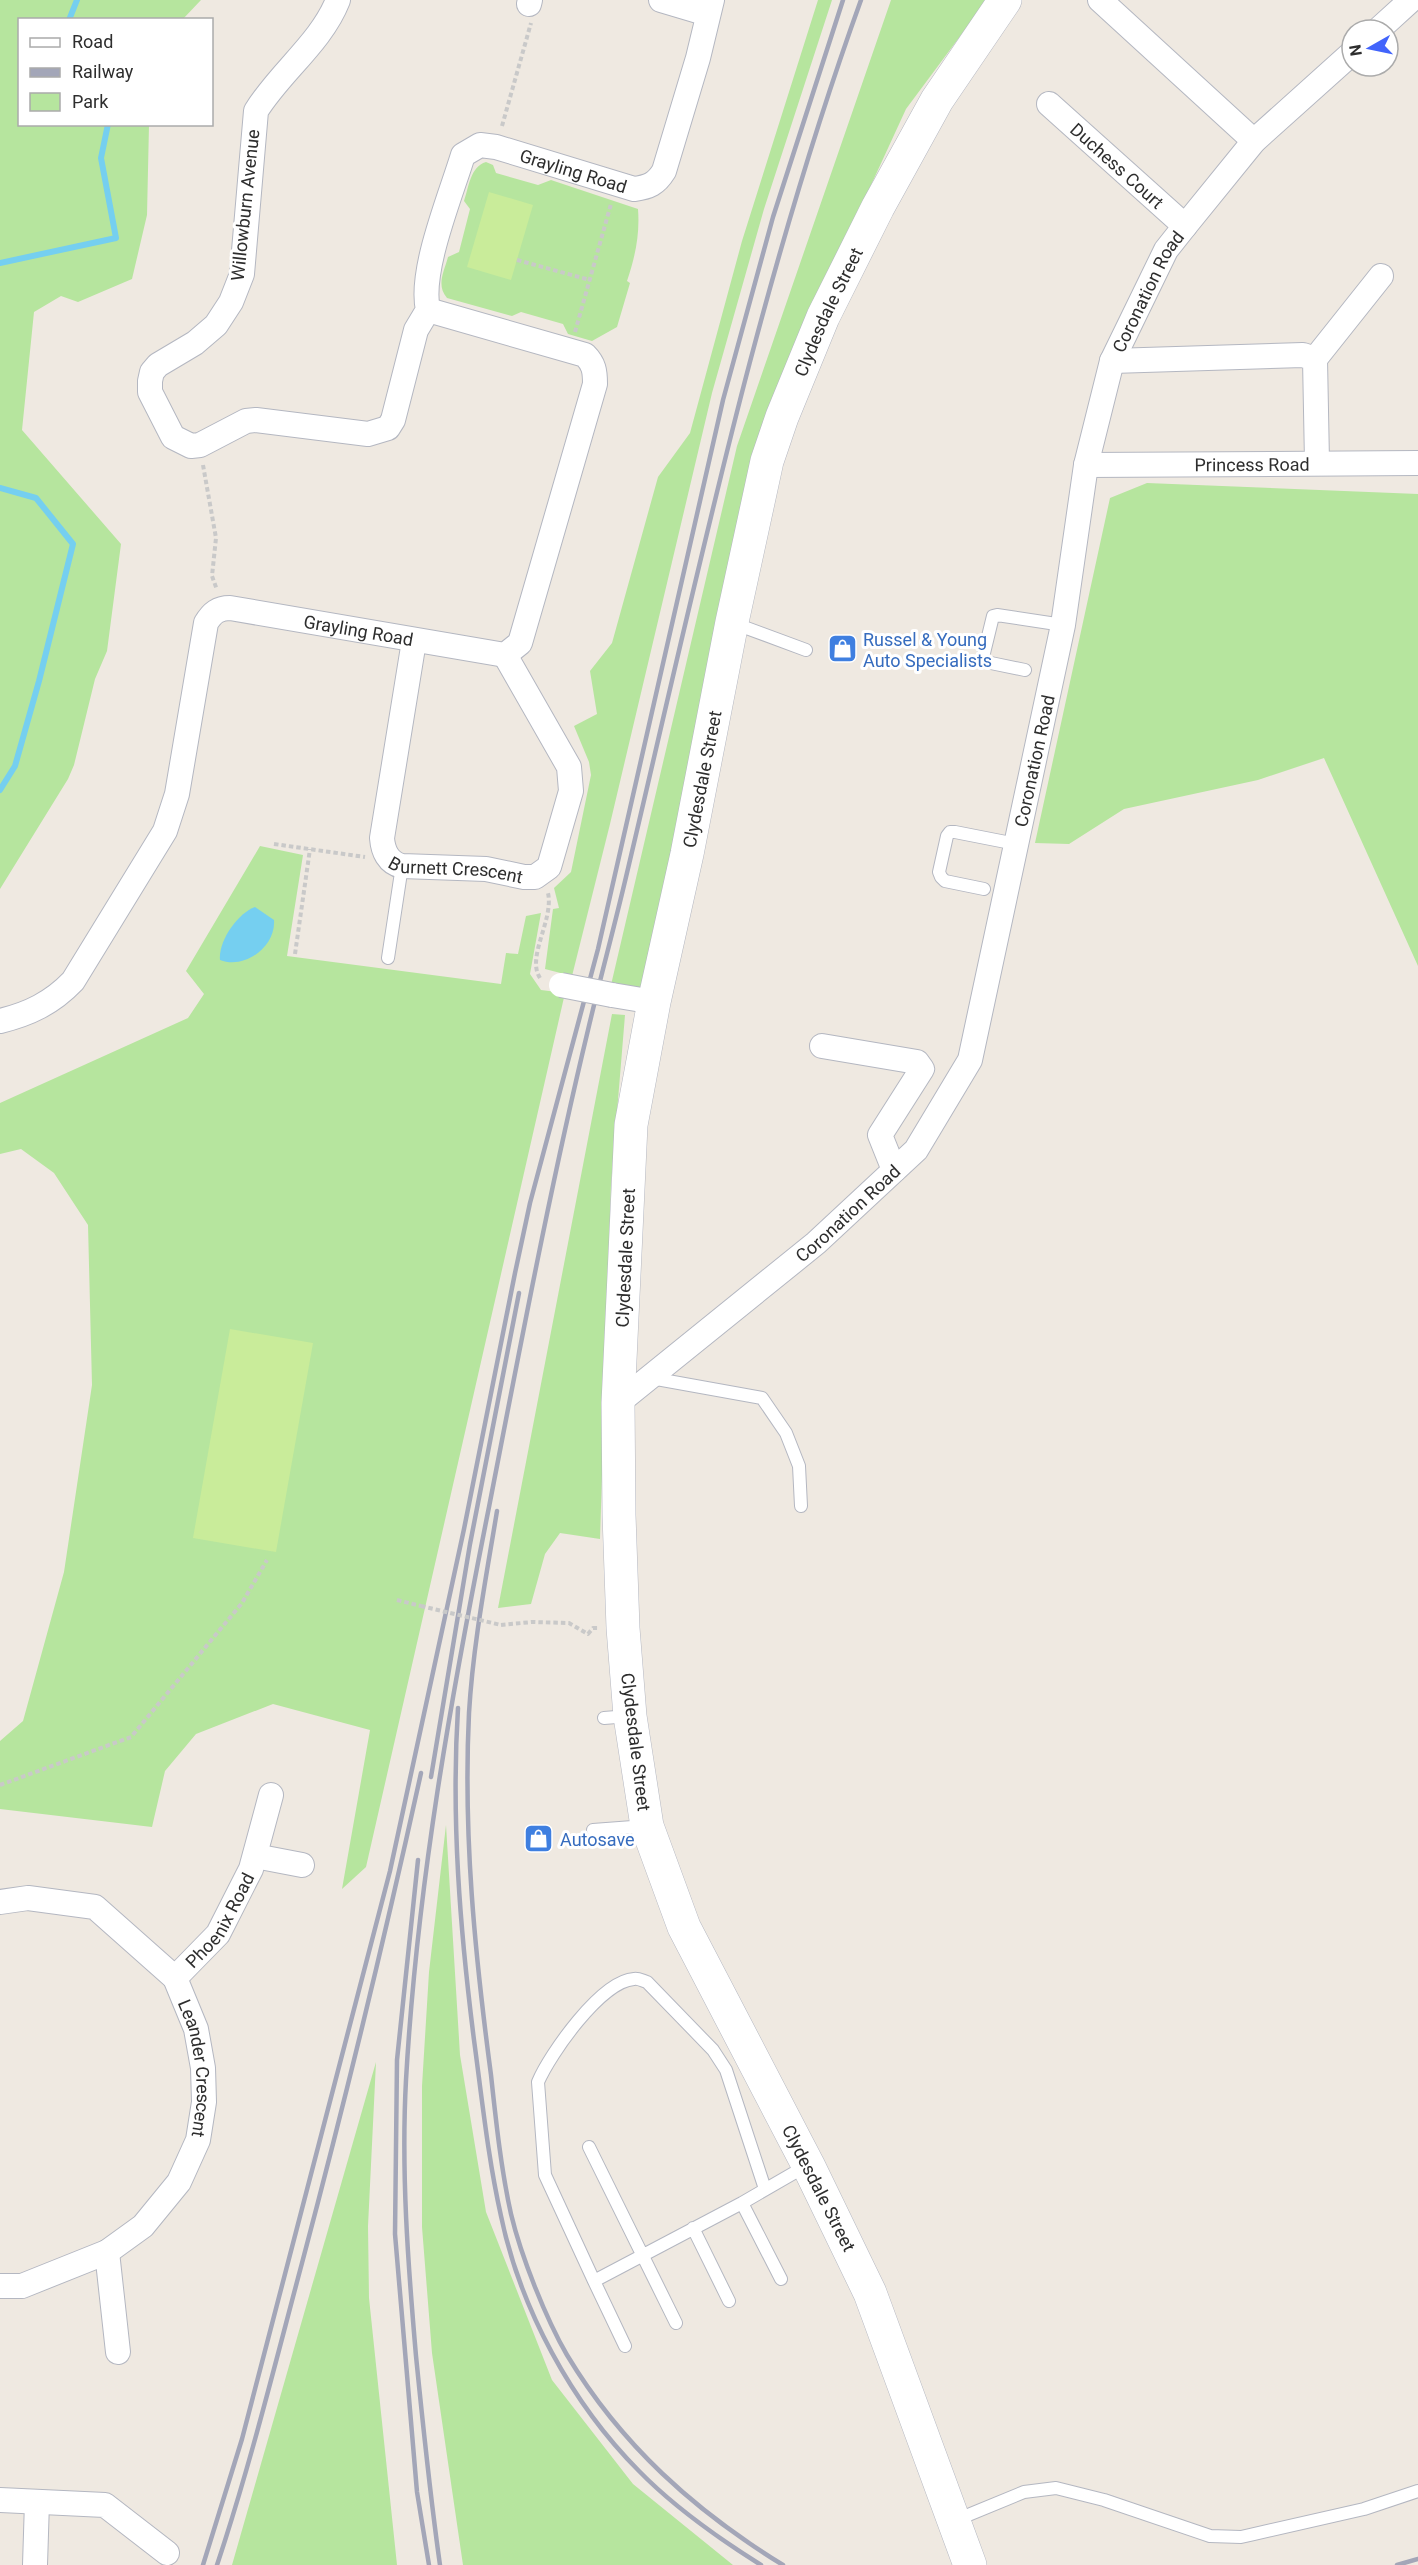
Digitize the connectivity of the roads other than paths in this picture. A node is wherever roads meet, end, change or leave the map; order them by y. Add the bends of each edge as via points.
1 (338, 0) edge
2 (661, 0) edge
3 (1005, 0) edge
4 (1100, 0) edge
5 (1411, 0) edge
6 (710, 7) edge
7 (1391, 18) edge
8 (1340, 64) edge
9 (1050, 104) dead end
10 (1254, 141) junction
11 (1185, 225) junction
12 (1381, 276) dead end
13 (428, 310) junction
14 (1315, 359) junction
15 (1112, 361) junction
16 (1317, 462) junction
17 (1418, 463) edge
18 (1086, 465) junction
19 (732, 622) junction
20 (1063, 625) junction
21 (414, 641) junction
22 (806, 650) dead end
23 (506, 655) junction
24 (1025, 670) dead end
25 (1016, 844) junction
26 (393, 859) junction
27 (984, 889) dead end
28 (388, 958) dead end
29 (561, 985) road end
30 (654, 1002) junction
31 (0, 1022) edge
32 (822, 1046) dead end
33 (894, 1170) junction
34 (651, 1378) junction
35 (618, 1403) junction
36 (801, 1506) dead end
37 (271, 1795) dead end
38 (647, 1826) junction
39 (593, 1830) dead end
40 (255, 1856) junction
41 (302, 1865) dead end
42 (0, 1902) edge
43 (175, 1978) junction
44 (589, 2147) dead end
45 (808, 2164) junction
46 (765, 2189) junction
47 (742, 2203) junction
48 (693, 2228) junction
49 (107, 2252) junction
50 (642, 2255) junction
51 (781, 2279) dead end
52 (594, 2281) junction
53 (0, 2286) edge
54 (729, 2301) dead end
55 (676, 2323) dead end
56 (625, 2346) dead end
57 (118, 2352) dead end
58 (1418, 2491) edge
59 (0, 2500) edge
60 (37, 2502) junction
61 (954, 2521) junction
62 (167, 2553) dead end
63 (35, 2565) edge
64 (970, 2565) edge

1 - 13 street, Willowburn Avenue via 330,18 256,111 242,274 231,302 216,325 158,365 152,372 150,392 173,436 191,446 256,420 368,434 388,428 393,420 416,330
2 - 6 street
3 - 19 main road, Clydesdale Street via 938,100 823,317 767,461
4 - 10 street
5 - 7 street
6 - 13 street, Grayling Road via 664,171 646,187 634,189 496,147 480,145 463,155 427,271 424,294
8 - 10 street, Coronation Road
9 - 11 street, Duchess Court
10 - 11 street, Coronation Road
11 - 15 street, Coronation Road via 1166,250
12 - 14 street
13 - 23 street via 570,350 592,362 595,384 520,643
14 - 15 street via 1303,355
14 - 16 street
15 - 18 street, Coronation Road
16 - 17 street, Princess Road
16 - 18 street, Princess Road
18 - 20 street, Coronation Road
19 - 22 lane
19 - 30 main road, Clydesdale Street
20 - 24 lane via 993,616 983,657 986,662
20 - 25 street, Coronation Road
21 - 23 street, Grayling Road
21 - 26 street, Burnett Crescent via 382,838
21 - 31 street, Grayling Road via 223,608 212,613 206,623 177,794 165,831 73,981 45,1006
23 - 26 street, Burnett Crescent via 569,767 571,791 549,867 543,873 524,877
25 - 27 lane via 955,832 946,836 941,877
25 - 33 street, Coronation Road via 970,1060 916,1150
26 - 28 lane
29 - 30 street, bridge
30 - 35 main road, Clydesdale Street via 631,1125
32 - 33 street via 917,1062 922,1069 880,1135
33 - 34 street, Coronation Road via 816,1243
34 - 35 street, Coronation Road
34 - 36 lane via 762,1398 786,1433 799,1466
35 - 38 main road, Clydesdale Street via 623,1628 617,1717
37 - 40 street, Phoenix Road
38 - 39 lane
38 - 45 main road, Clydesdale Street via 684,1927
40 - 41 street, Phoenix Road
40 - 43 street, Phoenix Road via 218,1934
42 - 43 street, Leander Crescent via 28,1898 95,1907
43 - 49 street, Leander Crescent via 196,2029 203,2068 204,2102 198,2140 179,2182 143,2226
44 - 50 lane
45 - 46 lane
45 - 61 main road, Clydesdale Street via 870,2293
46 - 47 lane
46 - 52 lane via 726,2070 713,2050 647,1982 633,1979 615,1986 594,2000 538,2082 545,2175
47 - 48 lane
47 - 51 lane
48 - 50 lane
48 - 54 lane
49 - 53 street, Leander Crescent via 22,2286
49 - 57 street
50 - 52 lane
50 - 55 lane
52 - 56 lane
58 - 61 lane via 1364,2509 1241,2537 1210,2536 1056,2488 1024,2492
59 - 60 street
60 - 62 street via 105,2505
60 - 63 street
61 - 64 main road, Clydesdale Street

